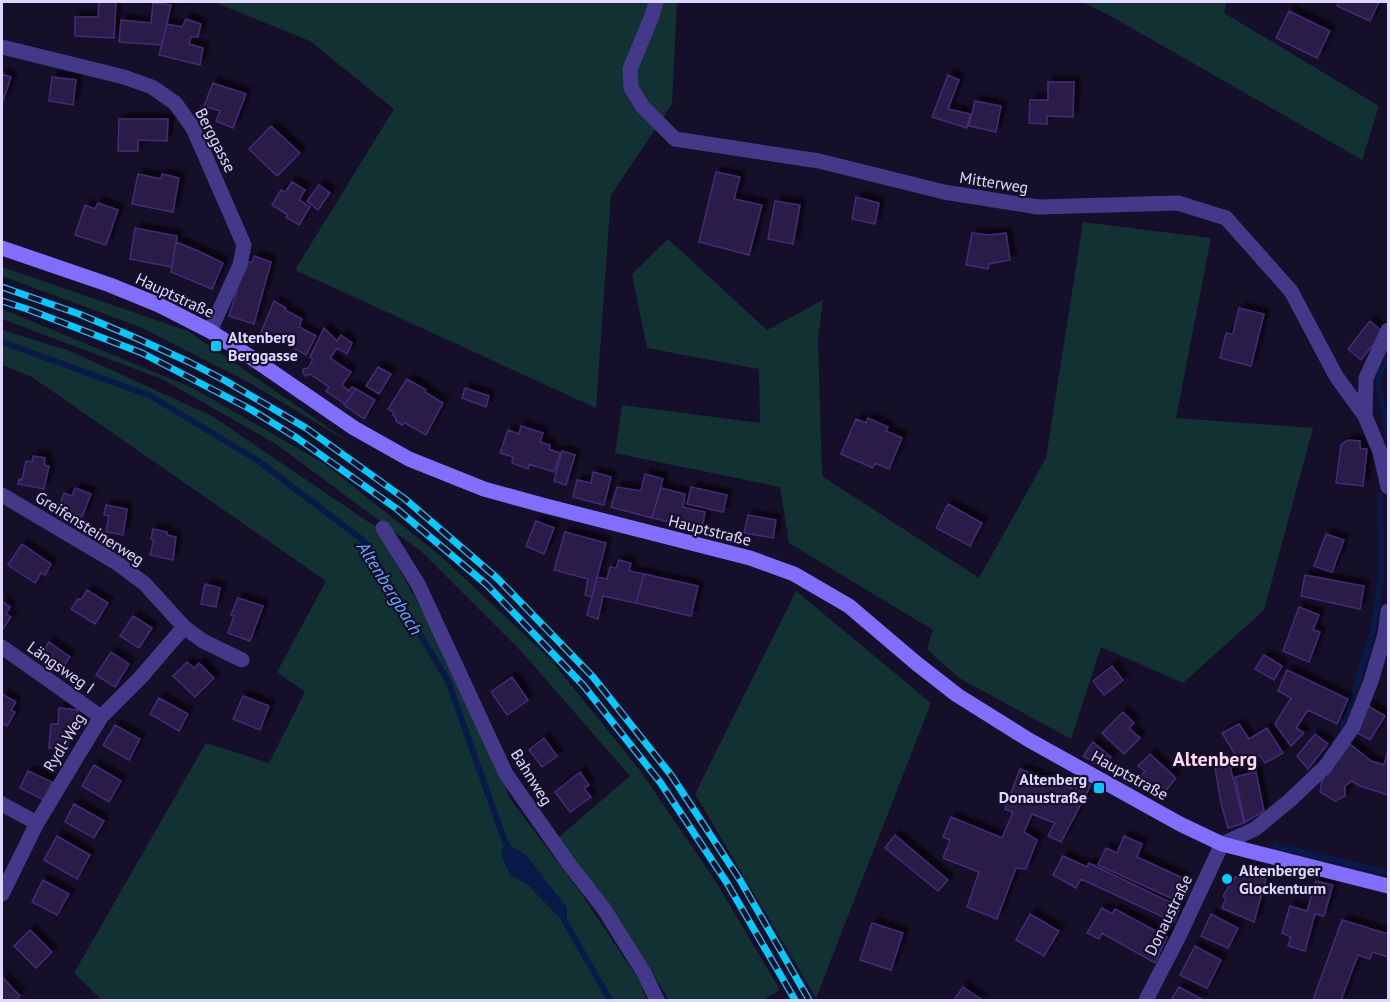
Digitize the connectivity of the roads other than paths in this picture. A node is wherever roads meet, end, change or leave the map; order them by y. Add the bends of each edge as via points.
1 (656, 2) edge
2 (2, 47) edge
3 (2, 248) edge
4 (1389, 330) edge
5 (210, 331) junction
6 (1365, 416) junction
7 (1389, 487) edge
8 (2, 495) edge
9 (383, 528) dead end
10 (1389, 611) edge
11 (184, 627) junction
12 (2, 647) edge
13 (242, 660) dead end
14 (101, 717) junction
15 (2, 804) edge
16 (37, 823) junction
17 (1222, 844) junction
18 (1389, 886) edge
19 (2, 894) edge
20 (657, 1000) edge
21 (1146, 1000) edge

1 - 6 street, Mitterweg via 630,69 631,88 643,107 675,139 819,160 944,192 1038,207 1178,202 1226,218 1291,291 1336,376
2 - 5 street, Berggasse via 124,77 152,87 175,103 193,128 244,245 240,265
3 - 5 main road, Hauptstraße via 110,285
4 - 6 street via 1366,378
5 - 17 main road, Hauptstraße via 354,428 409,459 484,489 750,558 794,574 849,606 957,695 1029,740
6 - 7 street
8 - 11 street, Greifensteinerweg via 117,563 145,584
9 - 20 street, Bahnweg via 418,584 506,774 604,909
10 - 17 street via 1371,681 1353,727 1325,767 1255,829
11 - 13 street, Greifensteinerweg
11 - 14 street, Rydl-Weg
12 - 14 street, Längsweg I
14 - 16 street, Rydl-Weg
15 - 16 street
16 - 19 street, Rydl-Weg
17 - 18 main road, Hauptstraße
17 - 21 street, Donaustraße

